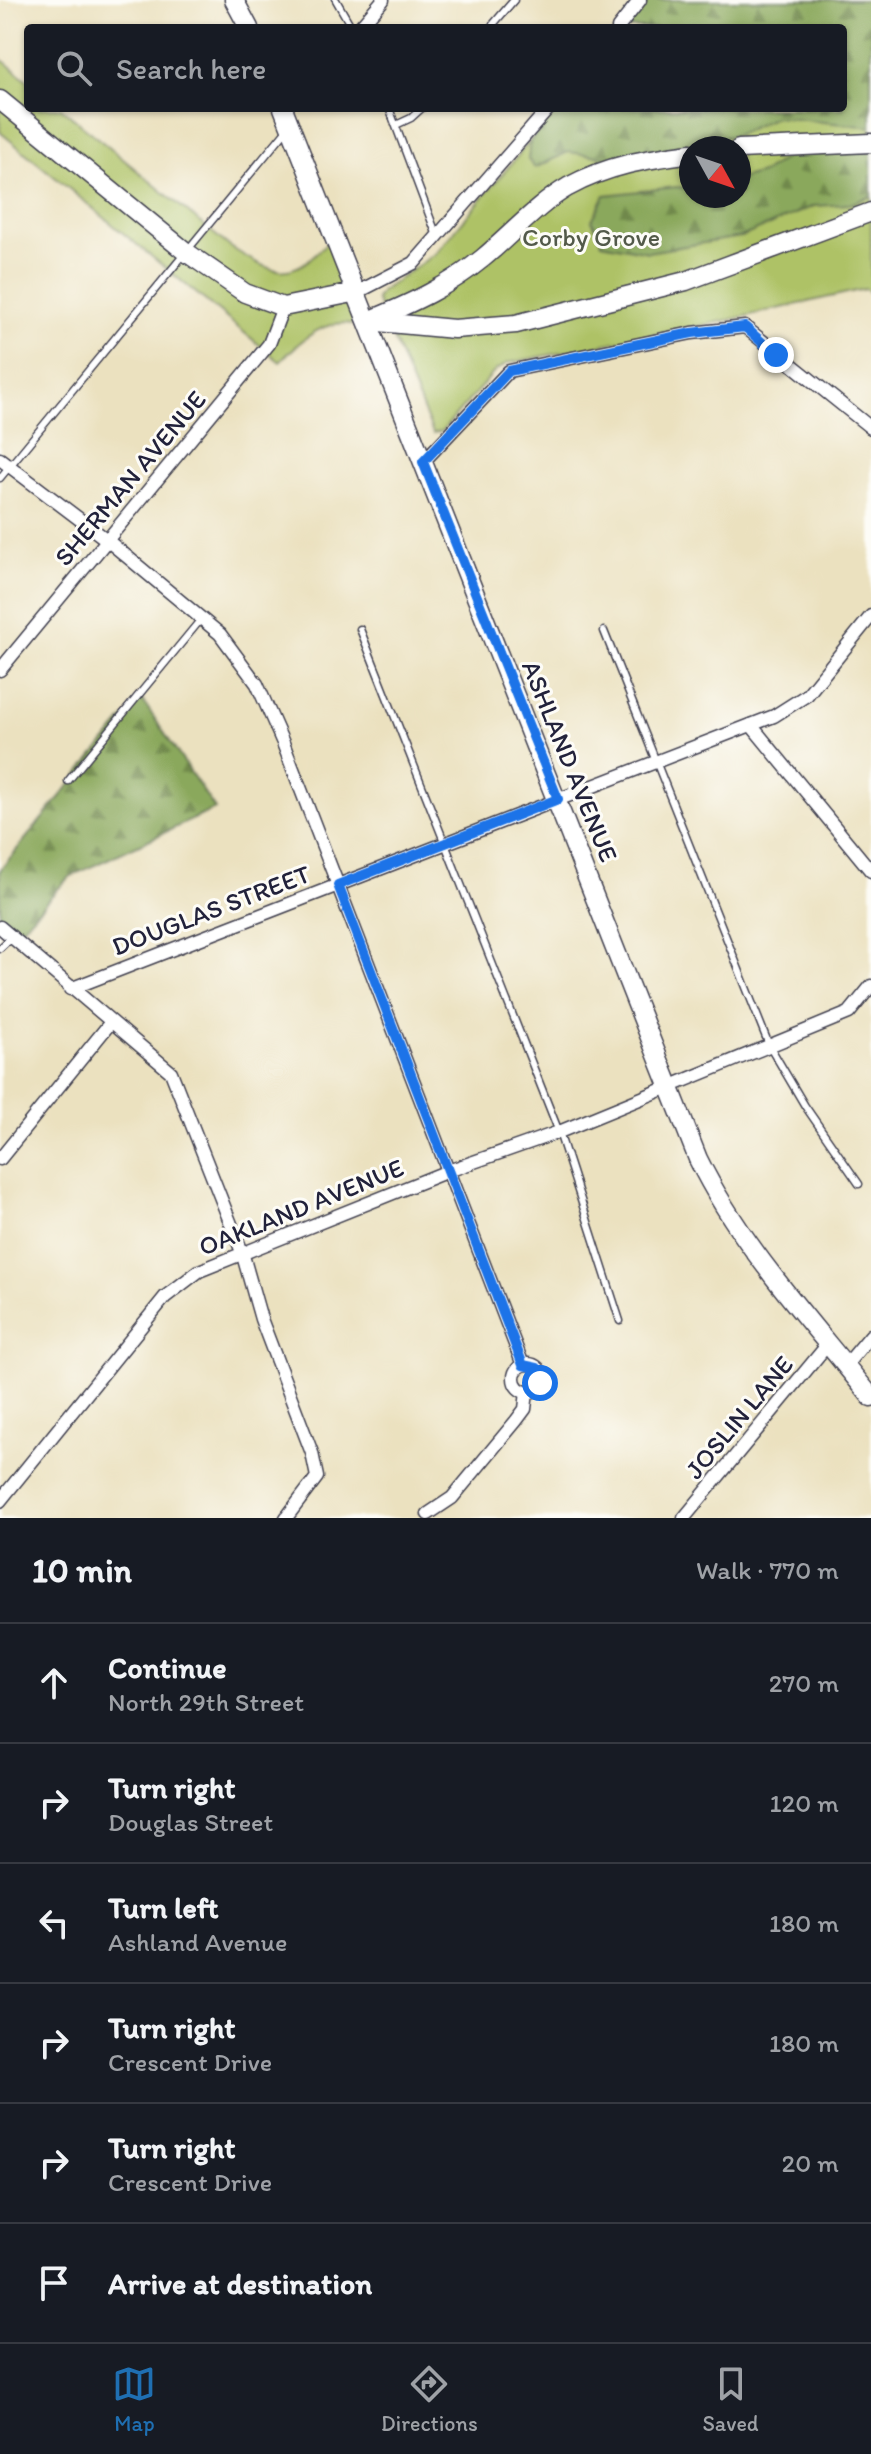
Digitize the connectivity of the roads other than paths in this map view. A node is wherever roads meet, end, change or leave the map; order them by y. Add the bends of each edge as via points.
1 (234, 0) edge
2 (336, 0) edge
3 (383, 0) edge
4 (514, 0) edge
5 (640, 0) edge
6 (247, 24) edge
7 (350, 24) edge
8 (362, 24) edge
9 (493, 24) edge
10 (621, 24) edge
11 (0, 100) edge
12 (285, 112) edge
13 (391, 112) edge
14 (418, 112) edge
15 (546, 112) edge
16 (396, 125) junction
17 (291, 126) junction
18 (871, 143) edge
19 (751, 148) edge
20 (679, 154) edge
21 (871, 212) edge
22 (438, 239) junction
23 (186, 252) junction
24 (358, 292) junction
25 (283, 307) junction
26 (368, 321) junction
27 (871, 428) edge
28 (423, 462) junction
29 (5, 463) edge
30 (0, 478) edge
31 (107, 540) junction
32 (871, 616) edge
33 (202, 618) junction
34 (360, 629) dead end
35 (604, 631) dead end
36 (0, 670) edge
37 (751, 725) junction
38 (655, 762) junction
39 (68, 781) dead end
40 (558, 799) junction
41 (443, 844) junction
42 (871, 871) edge
43 (338, 885) junction
44 (0, 927) edge
45 (12, 937) junction
46 (0, 948) edge
47 (70, 989) junction
48 (870, 989) edge
49 (111, 1022) junction
50 (769, 1045) junction
51 (669, 1088) junction
52 (559, 1132) junction
53 (0, 1159) edge
54 (448, 1171) junction
55 (859, 1184) dead end
56 (242, 1252) junction
57 (620, 1321) dead end
58 (871, 1335) edge
59 (828, 1344) junction
60 (523, 1365) junction
61 (846, 1365) junction
62 (527, 1392) junction
63 (871, 1397) edge
64 (0, 1501) edge
65 (428, 1514) dead end
66 (289, 1515) edge
67 (684, 1518) edge

1 - 6 street
2 - 7 lane
3 - 8 street
4 - 9 lane
5 - 10 street
11 - 23 street
12 - 17 street, ASHLAND AVENUE
13 - 16 lane
14 - 16 lane
15 - 22 street
16 - 22 lane
17 - 23 lane
17 - 24 street, ASHLAND AVENUE
18 - 19 street
20 - 26 street via 631,160 576,183 466,271 431,294
21 - 26 street via 686,281 516,324 454,329
22 - 24 street via 414,263
23 - 25 street via 245,293
23 - 29 lane
24 - 25 street
24 - 26 street, ASHLAND AVENUE
25 - 31 street, SHERMAN AVENUE via 269,344
26 - 28 street, ASHLAND AVENUE
27 - 28 street via 745,327 509,371
28 - 40 street, ASHLAND AVENUE
29 - 30 lane
29 - 31 street
31 - 33 street
31 - 36 street, SHERMAN AVENUE
32 - 37 street, DOUGLAS STREET via 795,706
33 - 39 lane
33 - 43 street via 240,657 257,684
34 - 41 lane
35 - 38 lane
37 - 38 street, DOUGLAS STREET
37 - 42 street
38 - 40 street, DOUGLAS STREET
38 - 50 lane
40 - 41 street, DOUGLAS STREET
40 - 51 street, ASHLAND AVENUE
41 - 43 street, DOUGLAS STREET
41 - 52 lane
43 - 47 street, DOUGLAS STREET
43 - 54 street
44 - 45 street
45 - 46 lane
45 - 47 street
47 - 49 street
48 - 50 street, OAKLAND AVENUE via 849,1013
49 - 53 street
49 - 56 street via 171,1072
50 - 51 street, OAKLAND AVENUE
50 - 55 lane
51 - 52 street, OAKLAND AVENUE
51 - 59 street, ASHLAND AVENUE via 720,1205
52 - 54 street, OAKLAND AVENUE
52 - 57 lane
54 - 56 street, OAKLAND AVENUE
54 - 60 street
56 - 64 street, OAKLAND AVENUE via 199,1271 165,1297
56 - 66 street via 317,1477
58 - 61 street
59 - 61 street, ASHLAND AVENUE
59 - 67 street, JOSLIN LANE
60 - 62 street via 514,1378
60 - 62 street via 533,1365 541,1378 537,1388
61 - 63 street, ASHLAND AVENUE
62 - 65 street via 525,1409 516,1421 452,1498

